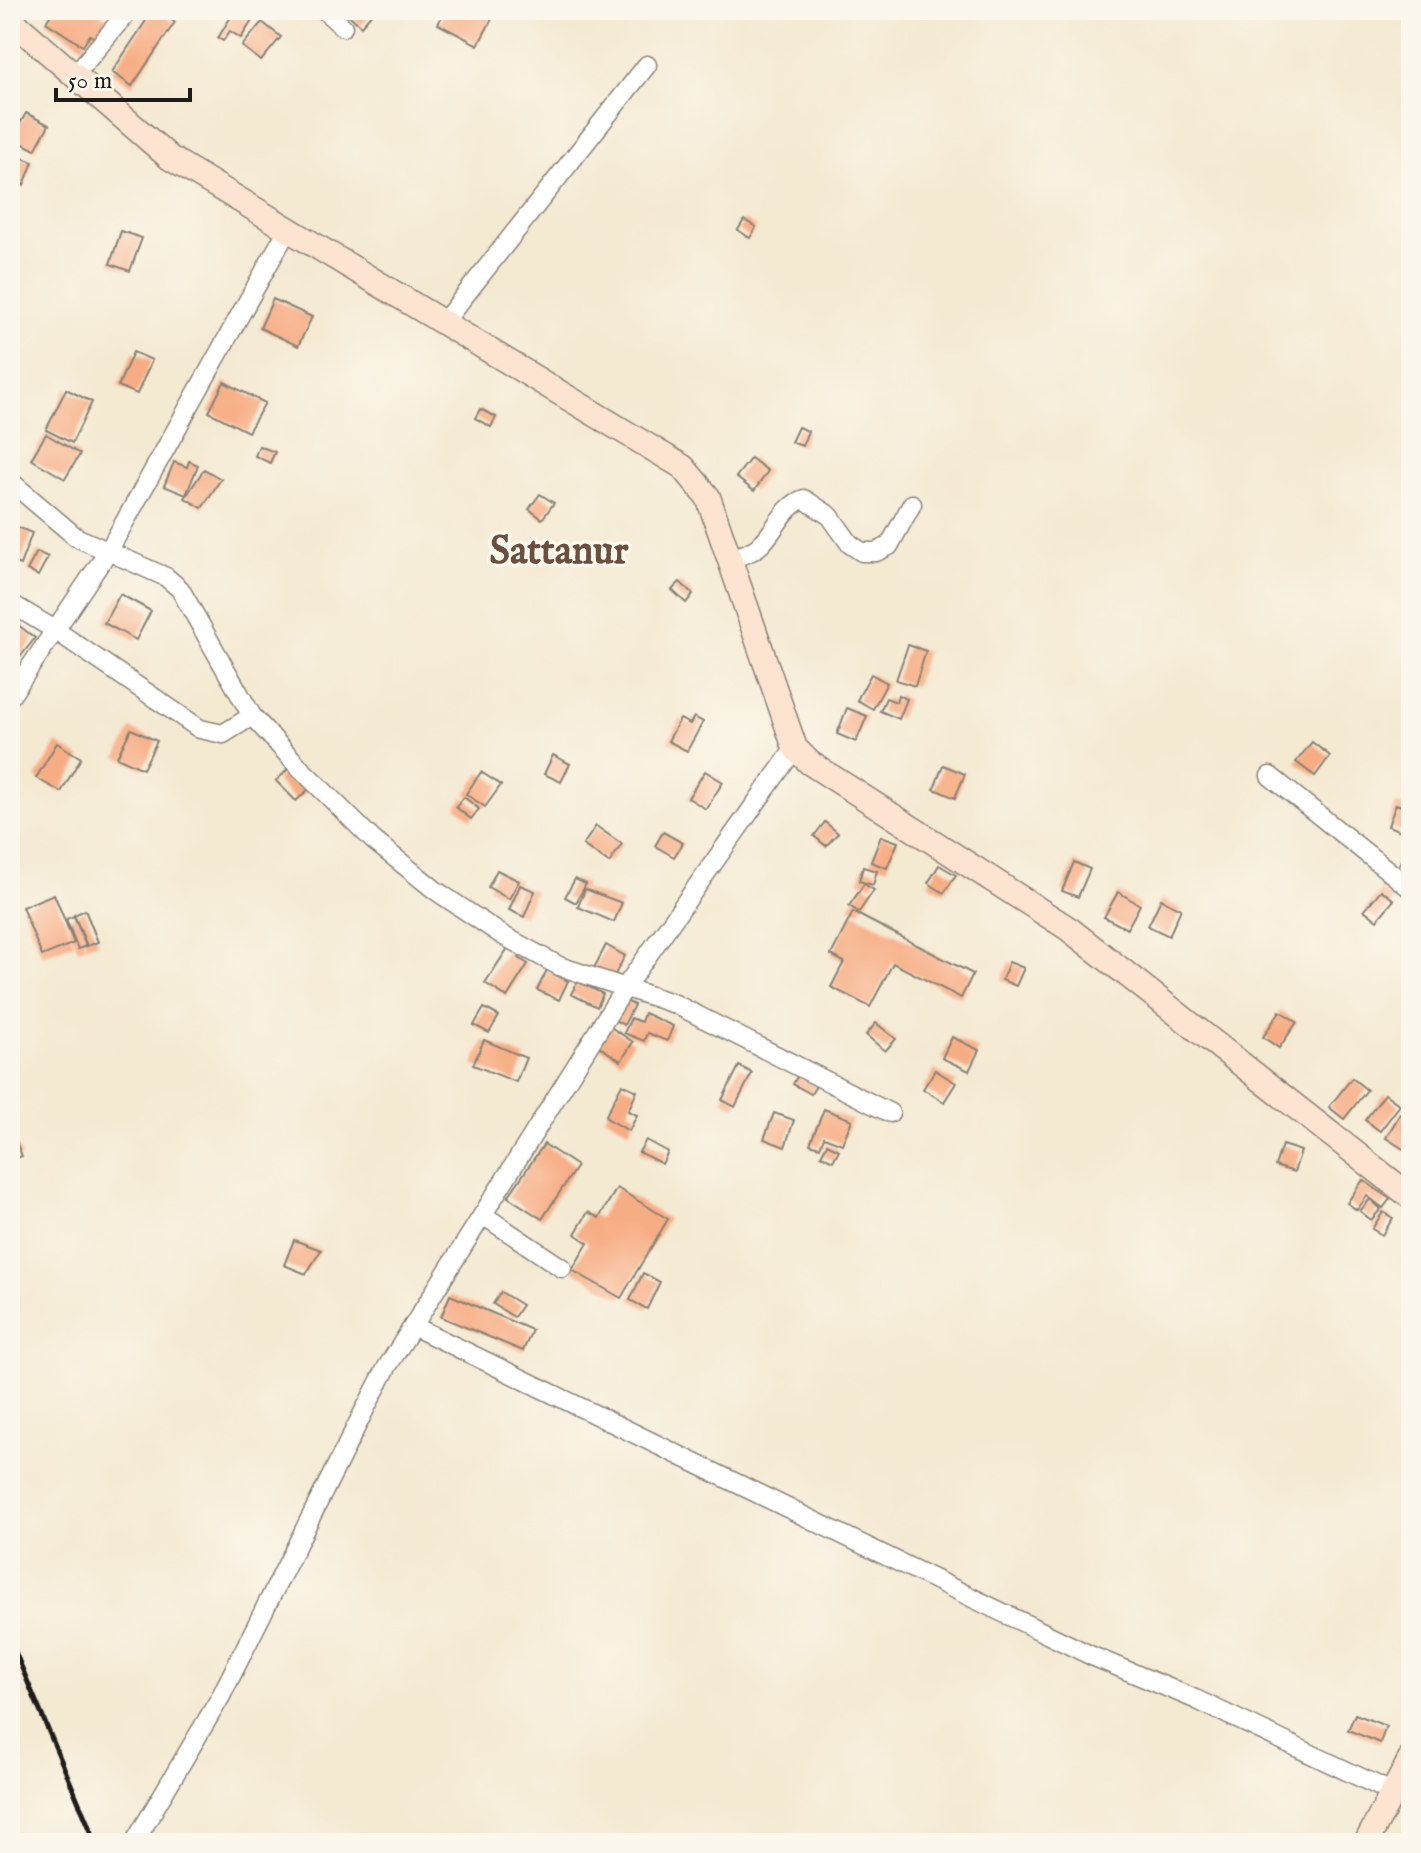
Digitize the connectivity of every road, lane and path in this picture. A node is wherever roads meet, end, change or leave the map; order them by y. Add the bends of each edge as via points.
1 (129, 10) edge
2 (324, 10) edge
3 (10, 19) edge
4 (343, 27) dead end
5 (647, 65) dead end
6 (74, 76) junction
7 (288, 229) junction
8 (443, 323) junction
9 (10, 481) edge
10 (912, 504) dead end
11 (109, 550) junction
12 (729, 559) junction
13 (10, 603) edge
14 (55, 630) junction
15 (10, 697) edge
16 (252, 716) junction
17 (795, 748) junction
18 (1270, 776) dead end
19 (1411, 889) edge
20 (626, 986) junction
21 (890, 1113) dead end
22 (1411, 1197) edge
23 (483, 1215) junction
24 (562, 1268) dead end
25 (413, 1326) junction
26 (1411, 1758) edge
27 (1391, 1792) junction
28 (134, 1843) edge
29 (1366, 1843) edge

1 - 6 street
2 - 4 street
3 - 6 street
5 - 8 street
6 - 7 street via 170,158
7 - 8 street
7 - 11 street
8 - 12 street via 683,467 708,497
9 - 11 street via 76,537
10 - 12 street via 889,546 862,552 815,504 794,502 763,543
11 - 14 street
11 - 16 street via 180,589
12 - 17 street
13 - 14 street
14 - 15 street
14 - 16 street via 200,729 223,734
16 - 20 street via 373,840 435,890 559,966
17 - 20 street
17 - 22 street via 810,763 1069,929
18 - 19 street
20 - 21 street via 675,1004
20 - 23 street
23 - 24 street
23 - 25 street
25 - 27 street via 1092,1656
25 - 28 street via 381,1378 220,1698
26 - 27 street
27 - 29 street

